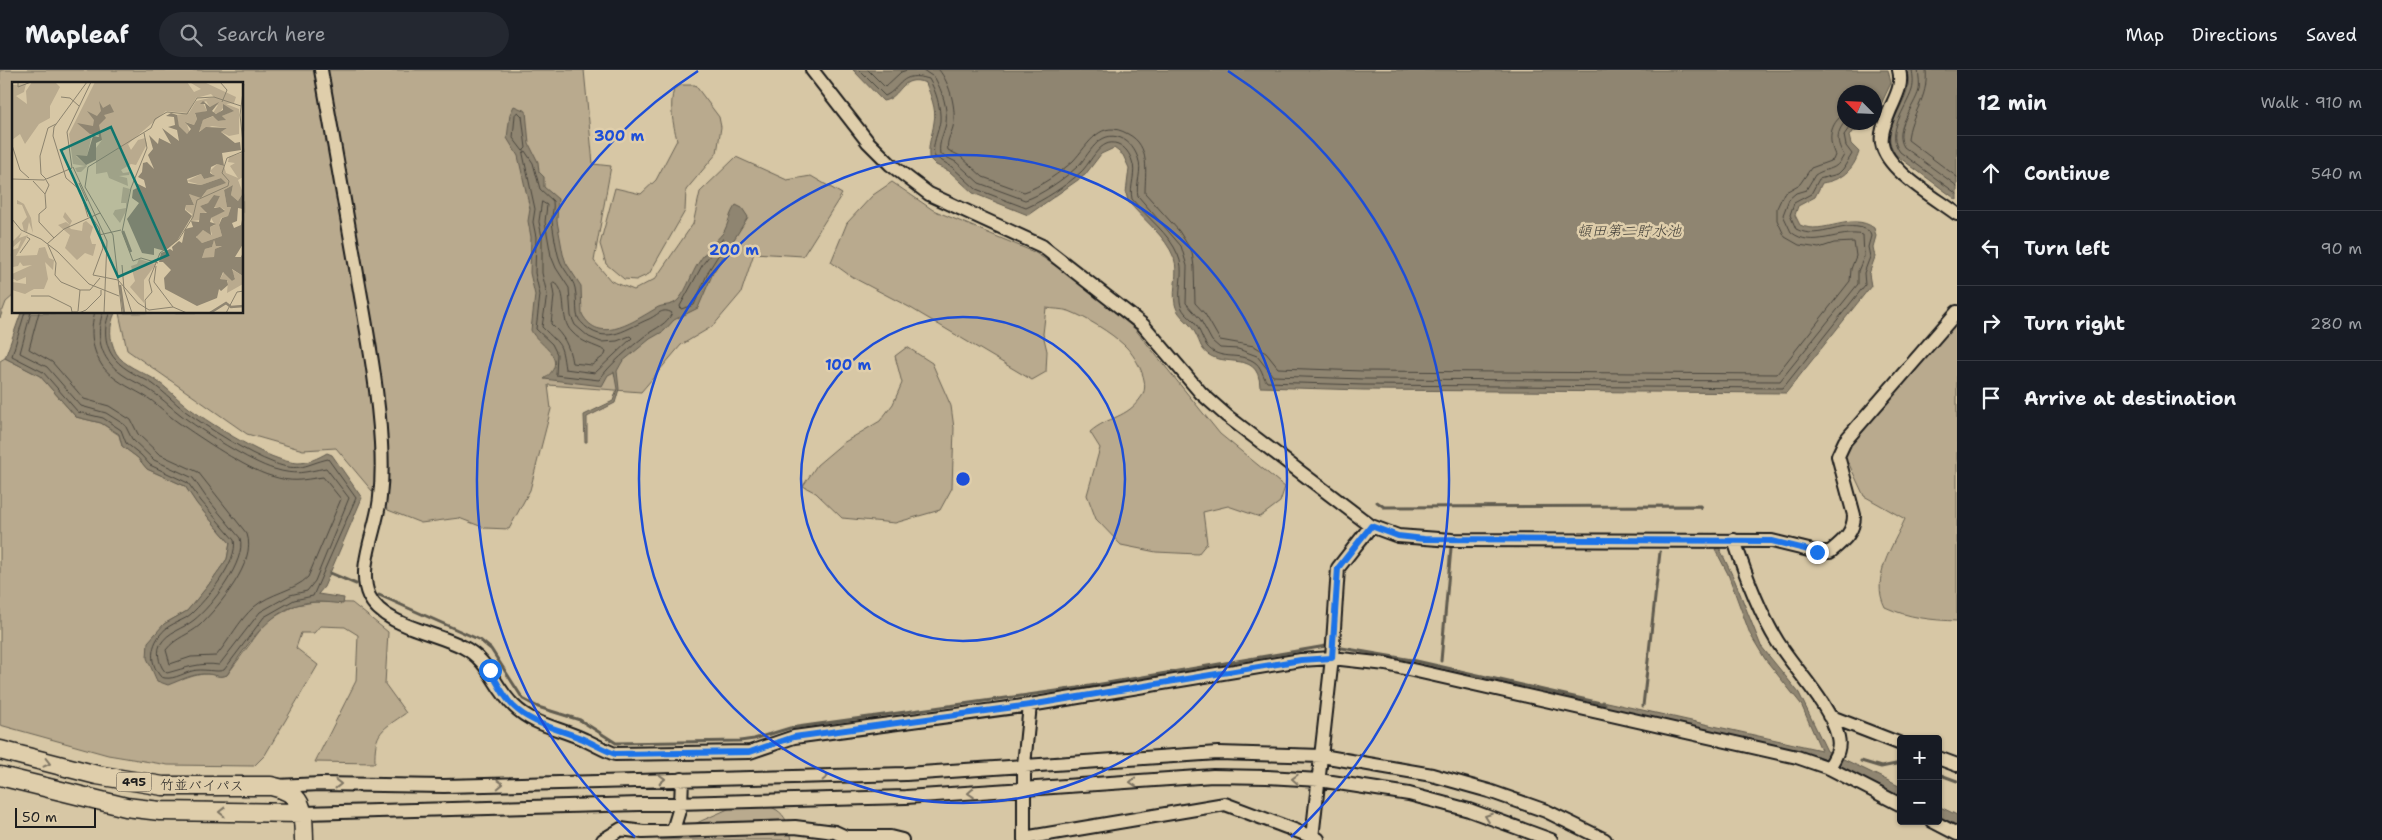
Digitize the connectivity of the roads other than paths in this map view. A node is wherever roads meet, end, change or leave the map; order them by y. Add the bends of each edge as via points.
1 (321, 70) edge
2 (812, 70) edge
3 (1899, 70) edge
4 (1957, 214) edge
5 (1957, 312) edge
6 (1371, 526) junction
7 (1734, 540) junction
8 (1332, 658) junction
9 (1030, 705) junction
10 (1829, 716) junction
11 (1897, 742) edge
12 (0, 750) edge
13 (1322, 756) junction
14 (1942, 759) edge
15 (1024, 765) junction
16 (1957, 765) edge
17 (1829, 768) junction
18 (0, 776) edge
19 (682, 779) junction
20 (1319, 780) junction
21 (1024, 790) junction
22 (1897, 803) edge
23 (680, 804) junction
24 (301, 817) edge
25 (1940, 825) edge
26 (673, 830) junction
27 (1957, 834) edge
28 (1024, 839) edge
29 (1316, 839) edge
30 (604, 840) edge
31 (902, 840) edge
32 (1551, 840) edge
33 (1605, 840) edge

1 - 9 street via 369,343 380,433 380,498 365,582 369,597 381,612 462,646 477,656 522,714 615,754 750,752 794,737
2 - 6 street via 868,142 891,165 929,194 1042,246 1143,325 1201,394 1226,416
3 - 4 street via 1902,80 1884,124 1881,143 1906,176
5 - 7 street via 1845,441 1838,456 1854,515 1850,532 1843,541 1830,552 1817,552 1772,541
6 - 7 street via 1398,536 1442,540
6 - 8 street via 1338,568
7 - 10 street via 1749,585 1776,640
8 - 9 street
8 - 13 street
8 - 17 street via 1386,664 1797,757
9 - 15 street
10 - 11 street
10 - 17 street via 1840,749
12 -> 24 highway, 竹並バイパス / 495 via 97,775 163,786 282,788
13 - 15 street via 1218,753
13 - 20 street
13 - 33 street via 1432,775 1490,792 1546,811
14 - 16 street
19 -> 15 street via 906,774
15 - 21 street
17 - 22 street
24 -> 18 highway, 竹並バイパス / 495 via 126,807
19 - 23 street
24 -> 19 street via 444,786
20 -> 21 street via 1213,776
20 - 29 street
32 -> 20 street via 1469,810 1409,794
21 -> 23 street
21 - 28 street
23 - 24 street
23 - 26 street
25 - 27 street
26 - 30 street via 643,832 621,829
26 - 31 street via 795,827 835,832 846,837
28 - 29 street via 1225,804

